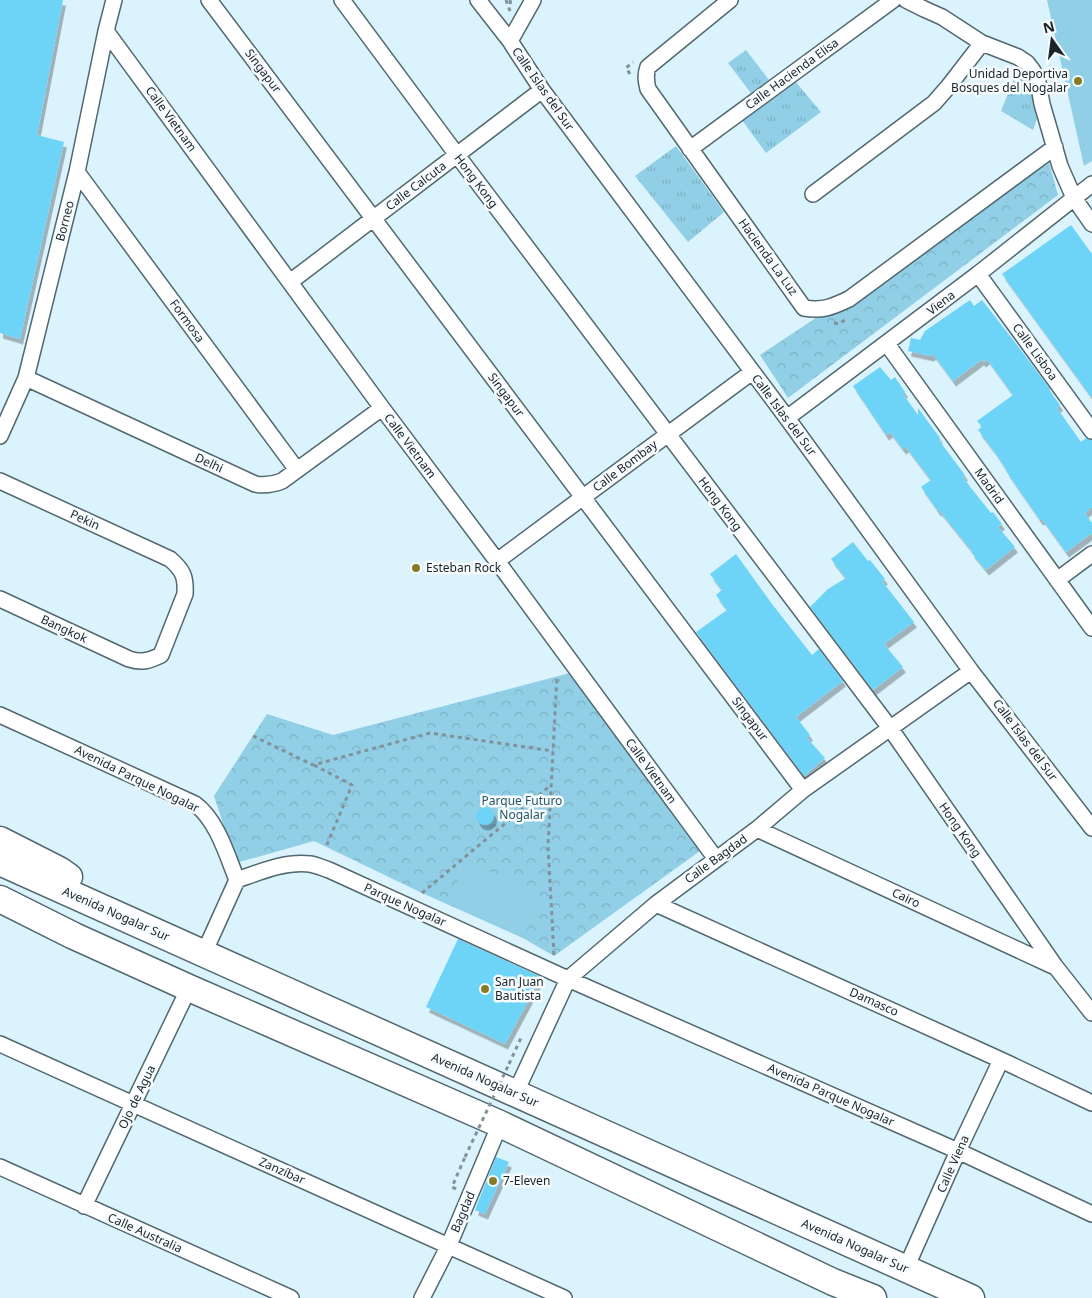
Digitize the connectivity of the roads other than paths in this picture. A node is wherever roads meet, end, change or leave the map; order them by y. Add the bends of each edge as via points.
1 (114, 0) edge
2 (210, 0) edge
3 (342, 0) edge
4 (478, 0) edge
5 (533, 0) edge
6 (730, 0) edge
7 (893, 0) edge
8 (906, 0) edge
9 (106, 31) junction
10 (510, 41) junction
11 (982, 44) junction
12 (542, 90) junction
13 (1055, 147) junction
14 (690, 149) junction
15 (457, 155) junction
16 (78, 172) junction
17 (1092, 184) edge
18 (813, 194) dead end
19 (1074, 198) junction
20 (374, 219) junction
21 (1092, 224) edge
22 (978, 274) junction
23 (290, 282) junction
24 (887, 344) junction
25 (752, 372) junction
26 (26, 378) junction
27 (382, 408) junction
28 (787, 418) junction
29 (1092, 431) edge
30 (667, 435) junction
31 (0, 436) edge
32 (297, 470) junction
33 (0, 481) edge
34 (583, 497) junction
35 (1092, 554) edge
36 (498, 561) junction
37 (1057, 580) junction
38 (0, 599) edge
39 (1092, 628) edge
40 (129, 659) joint
41 (971, 671) junction
42 (0, 714) edge
43 (890, 728) junction
44 (803, 790) junction
45 (1092, 828) edge
46 (757, 829) junction
47 (0, 840) edge
48 (716, 859) junction
49 (0, 862) edge
50 (237, 880) junction
51 (0, 899) edge
52 (656, 904) junction
53 (117, 914) junction
54 (0, 916) edge
55 (74, 936) junction
56 (204, 953) junction
57 (1054, 966) junction
58 (568, 979) junction
59 (189, 988) junction
60 (1092, 1013) edge
61 (0, 1044) edge
62 (1001, 1060) junction
63 (515, 1094) junction
64 (1092, 1103) edge
65 (133, 1104) junction
66 (500, 1124) junction
67 (958, 1151) junction
68 (0, 1167) edge
69 (84, 1206) junction
70 (1092, 1214) edge
71 (449, 1245) junction
72 (906, 1268) junction
73 (829, 1290) edge
74 (291, 1298) edge
75 (422, 1298) edge
76 (564, 1298) edge
77 (873, 1298) edge
78 (971, 1298) edge

1 - 9 street, Borneo
2 - 20 street, Singapur
3 - 15 street, Hong Kong
4 - 10 street, Calle Islas del Sur
5 - 10 street
6 - 14 street, Hacienda La Luz via 648,67 646,73 648,89
7 - 14 street, Calle Hacienda Elisa
8 - 11 street via 942,17
9 - 16 street, Borneo
9 - 23 street, Calle Vietnam
10 - 12 street, Calle Islas del Sur
11 - 13 street via 1018,57 1034,70
11 - 18 street via 934,103
12 - 15 street, Calle Calcuta
12 - 25 street, Calle Islas del Sur
13 - 14 street, Hacienda La Luz via 848,299 814,310 804,308
13 - 19 street
15 - 20 street, Calle Calcuta
15 - 30 street, Hong Kong
16 - 26 street, Borneo
16 - 32 street, Formosa
17 - 19 street, Viena
19 - 21 street
19 - 22 street, Viena
20 - 23 street, Calle Calcuta
20 - 34 street, Singapur
22 - 24 street, Viena
22 - 29 street, Calle Lisboa
23 - 27 street, Calle Vietnam
24 - 28 street, Viena
24 - 37 street, Madrid
25 - 28 street, Calle Islas del Sur
25 - 30 street, Calle Bombay
26 - 31 street, Borneo
26 - 32 street, Delhi via 255,484 273,485
27 - 32 street, Delhi
27 - 36 street, Calle Vietnam
28 - 41 street, Calle Islas del Sur
30 - 34 street, Calle Bombay
30 - 43 street, Hong Kong
33 - 40 street, Pekin via 170,559 180,567 186,584 185,594 161,655 146,661
34 - 36 street, Calle Bombay
34 - 44 street, Singapur
35 - 37 street
36 - 48 street, Calle Vietnam
37 - 39 street, Madrid
38 - 40 street, Bangkok
41 - 43 street, Calle Bagdad
41 - 45 street, Calle Islas del Sur
42 - 50 street, Avenida Parque Nogalar via 202,809 210,819
43 - 44 street, Calle Bagdad
43 - 57 street, Hong Kong
44 - 46 street, Calle Bagdad
46 - 48 street, Calle Bagdad
46 - 57 street, Cairo
47 - 53 highway via 59,870
48 - 52 street, Calle Bagdad
49 - 53 highway, Avenida Nogalar Sur
50 - 56 street
50 - 58 street, Parque Nogalar via 275,867 311,864
51 - 55 highway
52 - 58 street, Calle Bagdad
52 - 62 street, Damasco
53 - 56 highway, Avenida Nogalar Sur
54 - 55 highway via 34,928
55 - 59 highway
56 - 63 highway, Avenida Nogalar Sur
57 - 60 street, Hong Kong
58 - 63 street, Calle Bagdad
58 - 67 street, Avenida Parque Nogalar
59 - 65 street, Ojo de Agua
59 - 66 highway
61 - 65 street, Zanzíbar
62 - 64 street, Damasco
62 - 67 street, Calle Viena
63 - 72 highway, Avenida Nogalar Sur
65 - 69 street, Ojo de Agua
65 - 71 street, Zanzíbar
66 - 71 street, Bagdad
66 - 73 highway
67 - 70 street, Avenida Parque Nogalar
67 - 72 street, Calle Viena
68 - 69 street, Calle Australia
69 - 74 street, Calle Australia
71 - 75 street, Bagdad
71 - 76 street, Zanzíbar
72 - 78 highway, Avenida Nogalar Sur
73 - 77 highway

